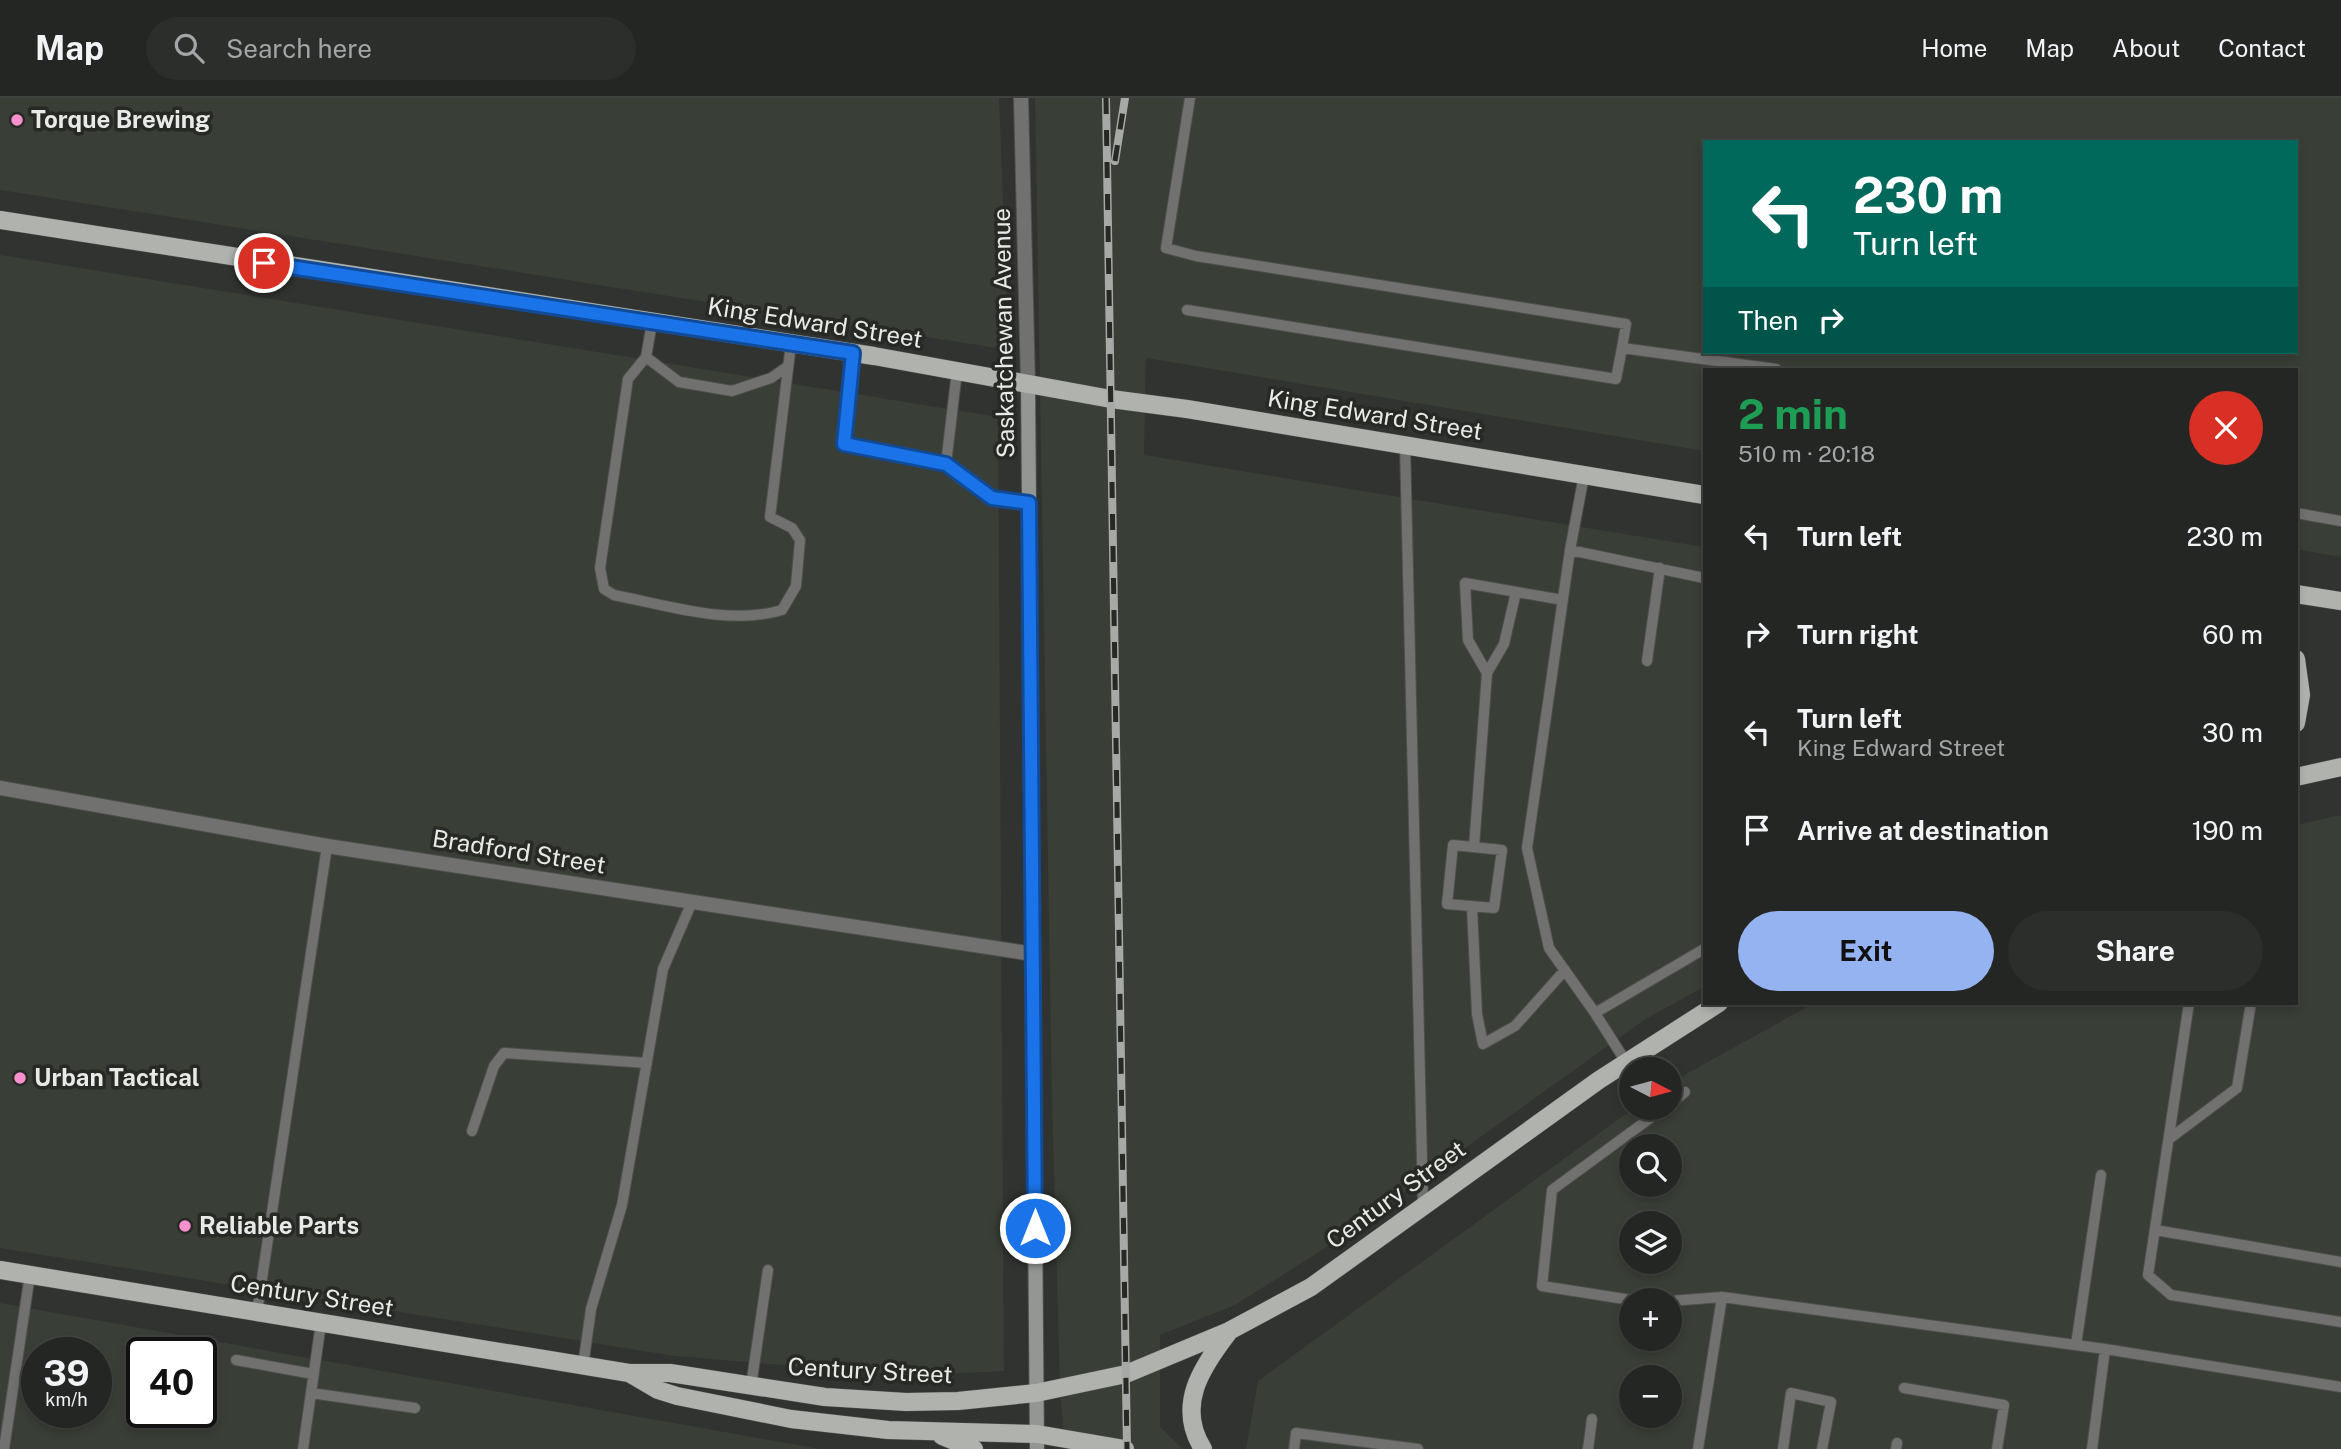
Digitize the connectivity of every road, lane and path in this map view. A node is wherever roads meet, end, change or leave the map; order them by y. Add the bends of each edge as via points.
1 (1021, 98) edge
2 (1190, 98) edge
3 (0, 220) edge
4 (1187, 310) dead end
5 (652, 323) junction
6 (791, 344) junction
7 (1622, 348) junction
8 (853, 353) junction
9 (646, 358) junction
10 (787, 367) junction
11 (1772, 368) edge
12 (957, 371) junction
13 (1028, 384) junction
14 (1405, 445) junction
15 (946, 464) junction
16 (1584, 475) junction
17 (1703, 495) edge
18 (1029, 503) junction
19 (2298, 513) edge
20 (2341, 521) edge
21 (1570, 550) junction
22 (1660, 568) junction
23 (1703, 578) edge
24 (1516, 592) junction
25 (2298, 594) edge
26 (1563, 600) junction
27 (2341, 601) edge
28 (1647, 661) dead end
29 (1487, 673) junction
30 (2298, 673) edge
31 (2298, 712) edge
32 (2341, 767) edge
33 (2298, 777) edge
34 (0, 788) edge
35 (327, 846) junction
36 (1474, 847) junction
37 (692, 902) junction
38 (1472, 908) junction
39 (1703, 951) edge
40 (1033, 954) junction
41 (1565, 970) junction
42 (1716, 1005) edge
43 (2189, 1005) edge
44 (2251, 1005) edge
45 (1595, 1013) junction
46 (1623, 1057) edge
47 (1634, 1057) edge
48 (647, 1063) junction
49 (1619, 1067) edge
50 (1685, 1092) dead end
51 (1682, 1094) edge
52 (1648, 1120) edge
53 (472, 1132) dead end
54 (2169, 1139) junction
55 (2101, 1175) dead end
56 (1423, 1205) junction
57 (2155, 1230) junction
58 (2341, 1262) edge
59 (0, 1270) edge
60 (768, 1270) dead end
61 (30, 1275) junction
62 (1723, 1297) junction
63 (1619, 1298) edge
64 (1682, 1300) edge
65 (257, 1312) junction
66 (2341, 1322) edge
67 (321, 1323) junction
68 (1229, 1331) junction
69 (2076, 1345) junction
70 (2105, 1349) junction
71 (236, 1360) dead end
72 (583, 1366) junction
73 (629, 1373) junction
74 (313, 1374) junction
75 (751, 1386) junction
76 (2341, 1387) edge
77 (1904, 1388) dead end
78 (311, 1392) junction
79 (1036, 1393) junction
80 (415, 1408) dead end
81 (1592, 1419) dead end
82 (929, 1431) junction
83 (1037, 1442) edge
84 (4, 1449) edge
85 (303, 1449) edge
86 (974, 1449) edge
87 (1125, 1449) edge
88 (1203, 1449) edge
89 (1294, 1449) edge
90 (1418, 1449) edge
91 (1588, 1449) edge
92 (1698, 1449) edge
93 (1783, 1449) edge
94 (1822, 1449) edge
95 (1997, 1449) edge
96 (2092, 1449) edge

1 - 13 street, Saskatchewan Avenue
2 - 7 lane via 1166,248 1626,324
3 - 5 main road, King Edward Street
4 - 7 lane via 1616,379
5 - 6 main road, King Edward Street
5 - 9 lane
6 - 8 main road, King Edward Street
6 - 10 lane
7 - 11 lane
8 - 12 main road, King Edward Street
8 - 15 lane via 844,444
9 - 10 lane via 679,382 732,391 771,379
9 - 10 lane via 628,379 600,568 604,589 614,595 716,614 767,615 782,610 796,586 800,540 792,528 770,517
12 - 13 main road, King Edward Street
12 - 15 lane
13 - 14 main road, King Edward Street
13 - 18 street, Saskatchewan Avenue
14 - 16 main road, King Edward Street
14 - 56 lane
15 - 18 lane via 992,498
16 - 17 main road, King Edward Street
16 - 21 lane
18 - 40 street, Saskatchewan Avenue
19 - 20 lane
21 - 22 lane
21 - 26 lane
22 - 23 lane
22 - 28 lane
24 - 26 lane
24 - 29 lane via 1504,644
24 - 29 lane via 1465,583 1468,640
25 - 27 main road
26 - 41 lane via 1527,848 1549,948
29 - 36 lane
30 - 31 main road
32 - 33 main road
34 - 35 street, Bradford Street
35 - 37 street, Bradford Street
35 - 65 lane
36 - 38 lane via 1453,845 1447,904
36 - 38 lane via 1502,850 1494,908
37 - 40 street, Bradford Street
37 - 48 lane via 663,969
38 - 41 lane via 1483,1044 1515,1026
39 - 45 lane
40 - 79 street, Saskatchewan Avenue
41 - 45 lane
42 - 47 main road, Century Street
43 - 54 lane
44 - 54 lane via 2237,1088
45 - 46 lane
48 - 53 lane via 504,1053 494,1066
48 - 72 lane via 622,1205 591,1308
49 - 56 main road, Century Street
50 - 51 lane
52 - 63 lane via 1552,1190 1542,1286
54 - 57 lane
55 - 69 lane
56 - 68 main road, Century Street via 1311,1287
57 - 58 lane
57 - 66 lane via 2148,1275 2171,1295
59 - 61 main road, Century Street
60 - 75 lane
61 - 65 main road, Century Street
61 - 84 lane
62 - 64 lane
62 - 69 lane
62 - 92 lane
65 - 67 main road, Century Street
67 - 72 main road, Century Street
67 - 74 lane
68 - 79 main road, Century Street via 1126,1374
68 - 88 main road via 1200,1373 1192,1394 1190,1414
69 - 70 lane
70 - 76 lane
70 - 96 lane
71 - 74 lane
72 - 73 main road, Century Street
73 - 75 main road, Century Street via 670,1373
73 - 82 main road via 658,1390 714,1405 845,1426
74 - 78 lane
75 - 79 main road, Century Street via 880,1401 958,1401
77 - 95 lane via 2004,1405
78 - 80 lane
78 - 85 lane
79 - 83 street, Saskatchewan Avenue
81 - 91 lane
82 - 83 main road
82 - 86 main road
83 - 87 main road
89 - 90 lane via 1296,1433
93 - 94 lane via 1791,1393 1830,1402

